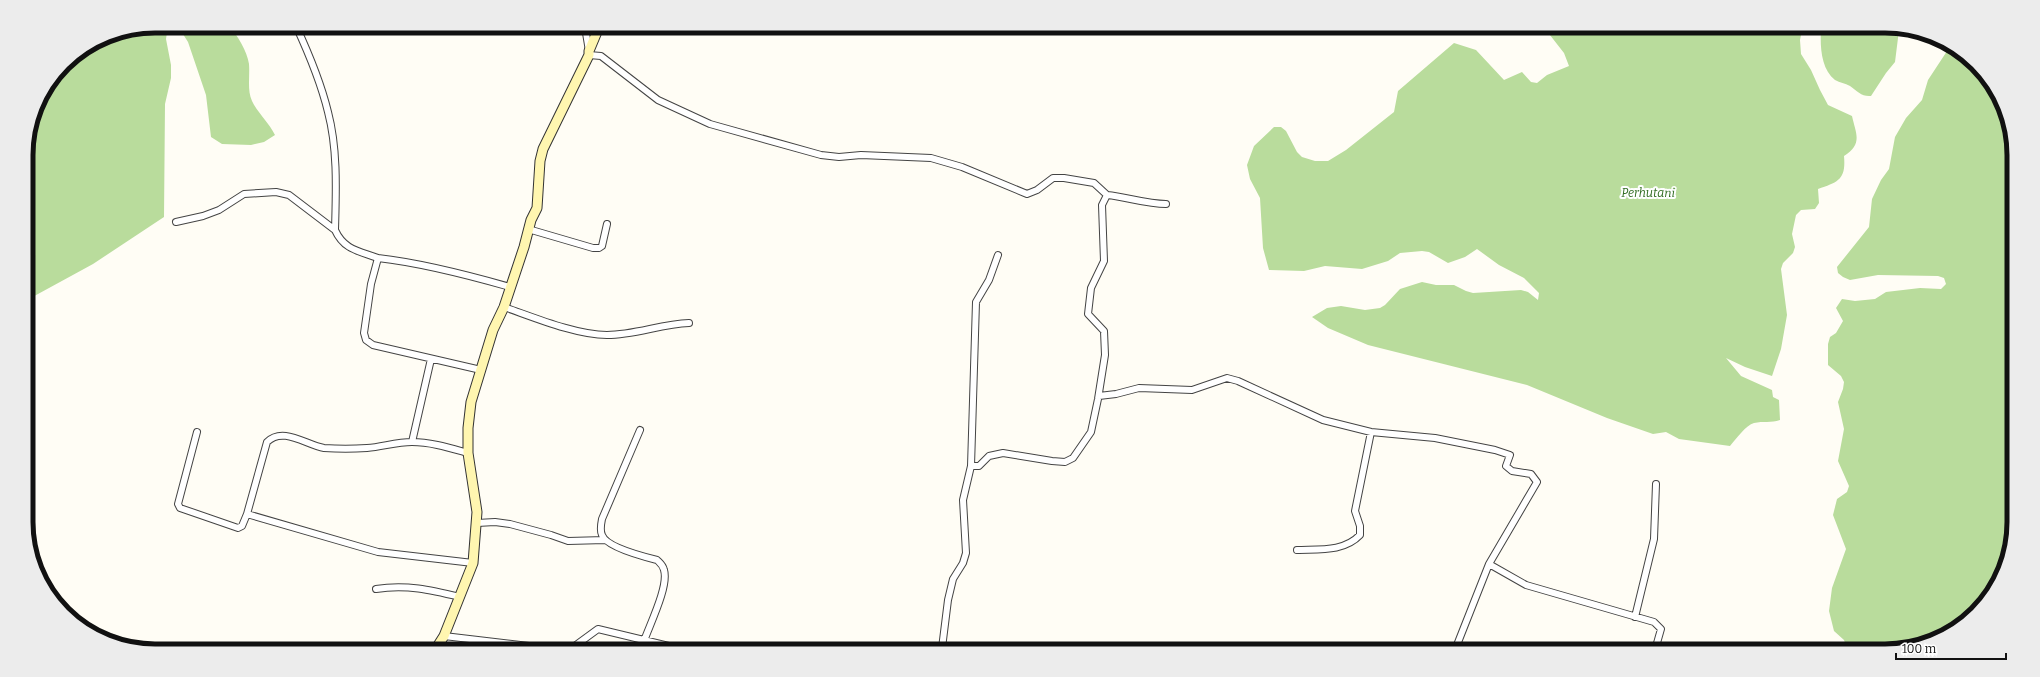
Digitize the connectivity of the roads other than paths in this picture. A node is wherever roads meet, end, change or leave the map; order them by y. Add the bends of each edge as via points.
1 (299, 33) edge
2 (586, 33) edge
3 (597, 33) edge
4 (589, 53) junction
5 (1107, 195) junction
6 (1166, 204) dead end
7 (176, 222) dead end
8 (607, 224) dead end
9 (528, 229) junction
10 (335, 230) junction
11 (998, 256) dead end
12 (378, 258) junction
13 (510, 287) junction
14 (504, 307) junction
15 (689, 323) dead end
16 (432, 359) junction
17 (480, 370) junction
18 (1099, 396) junction
19 (640, 430) dead end
20 (197, 432) dead end
21 (1371, 432) junction
22 (412, 442) junction
23 (468, 453) junction
24 (971, 466) junction
25 (1656, 484) dead end
26 (247, 514) junction
27 (476, 523) junction
28 (605, 540) junction
29 (1297, 550) dead end
30 (473, 563) junction
31 (1489, 564) junction
32 (376, 589) dead end
33 (460, 597) junction
34 (1635, 616) junction
35 (444, 636) junction
36 (644, 641) junction
37 (439, 644) edge
38 (512, 644) edge
39 (577, 644) edge
40 (658, 644) edge
41 (942, 644) edge
42 (1457, 644) edge
43 (1657, 644) edge

1 - 10 street via 328,112 334,153
2 - 4 street
3 - 4 street
4 - 5 street via 601,56 658,100 710,124 821,155 931,158 962,167 1027,194 1038,190 1053,178 1064,178 1094,183
4 - 9 street via 543,149 540,162 539,202
5 - 6 street via 1128,197 1150,204
5 - 18 street via 1102,205 1104,261 1091,288 1088,314 1104,331 1105,355
7 - 10 street via 219,210 244,194 276,192 289,195
8 - 9 street via 602,246 599,248
9 - 13 street
10 - 12 street via 340,241 348,248
11 - 24 street via 989,280 976,302
12 - 13 street via 457,273
12 - 16 street via 371,284 364,333 366,340 373,345
13 - 14 street
14 - 15 street via 570,329 606,335
14 - 17 street
16 - 17 street
16 - 22 street
17 - 23 street via 471,402
18 - 21 street via 1139,388 1192,390 1227,378 1323,420
18 - 24 street via 1091,432 1073,458 1065,462 1003,453 989,456 979,466
19 - 28 street via 602,519 602,535
20 - 26 street via 179,507 239,528
21 - 29 street via 1355,510 1360,535 1354,541 1338,547
21 - 31 street via 1435,438 1495,450 1510,455 1506,466 1512,471 1532,474 1537,482
22 - 23 street via 430,443
22 - 26 street via 368,448 323,448 285,435 272,437 267,442
23 - 27 street via 476,503
24 - 41 street via 963,500 966,553 953,579
25 - 34 street via 1654,539
26 - 30 street via 378,552
27 - 28 street via 510,524 568,541
27 - 30 street
28 - 36 street via 657,560 664,569 665,583
30 - 33 street
31 - 34 street via 1526,585
31 - 42 street
32 - 33 street via 418,587
33 - 35 street
34 - 43 street via 1659,625 1661,629
35 - 37 street
35 - 38 street
36 - 39 street via 598,629
36 - 40 street

